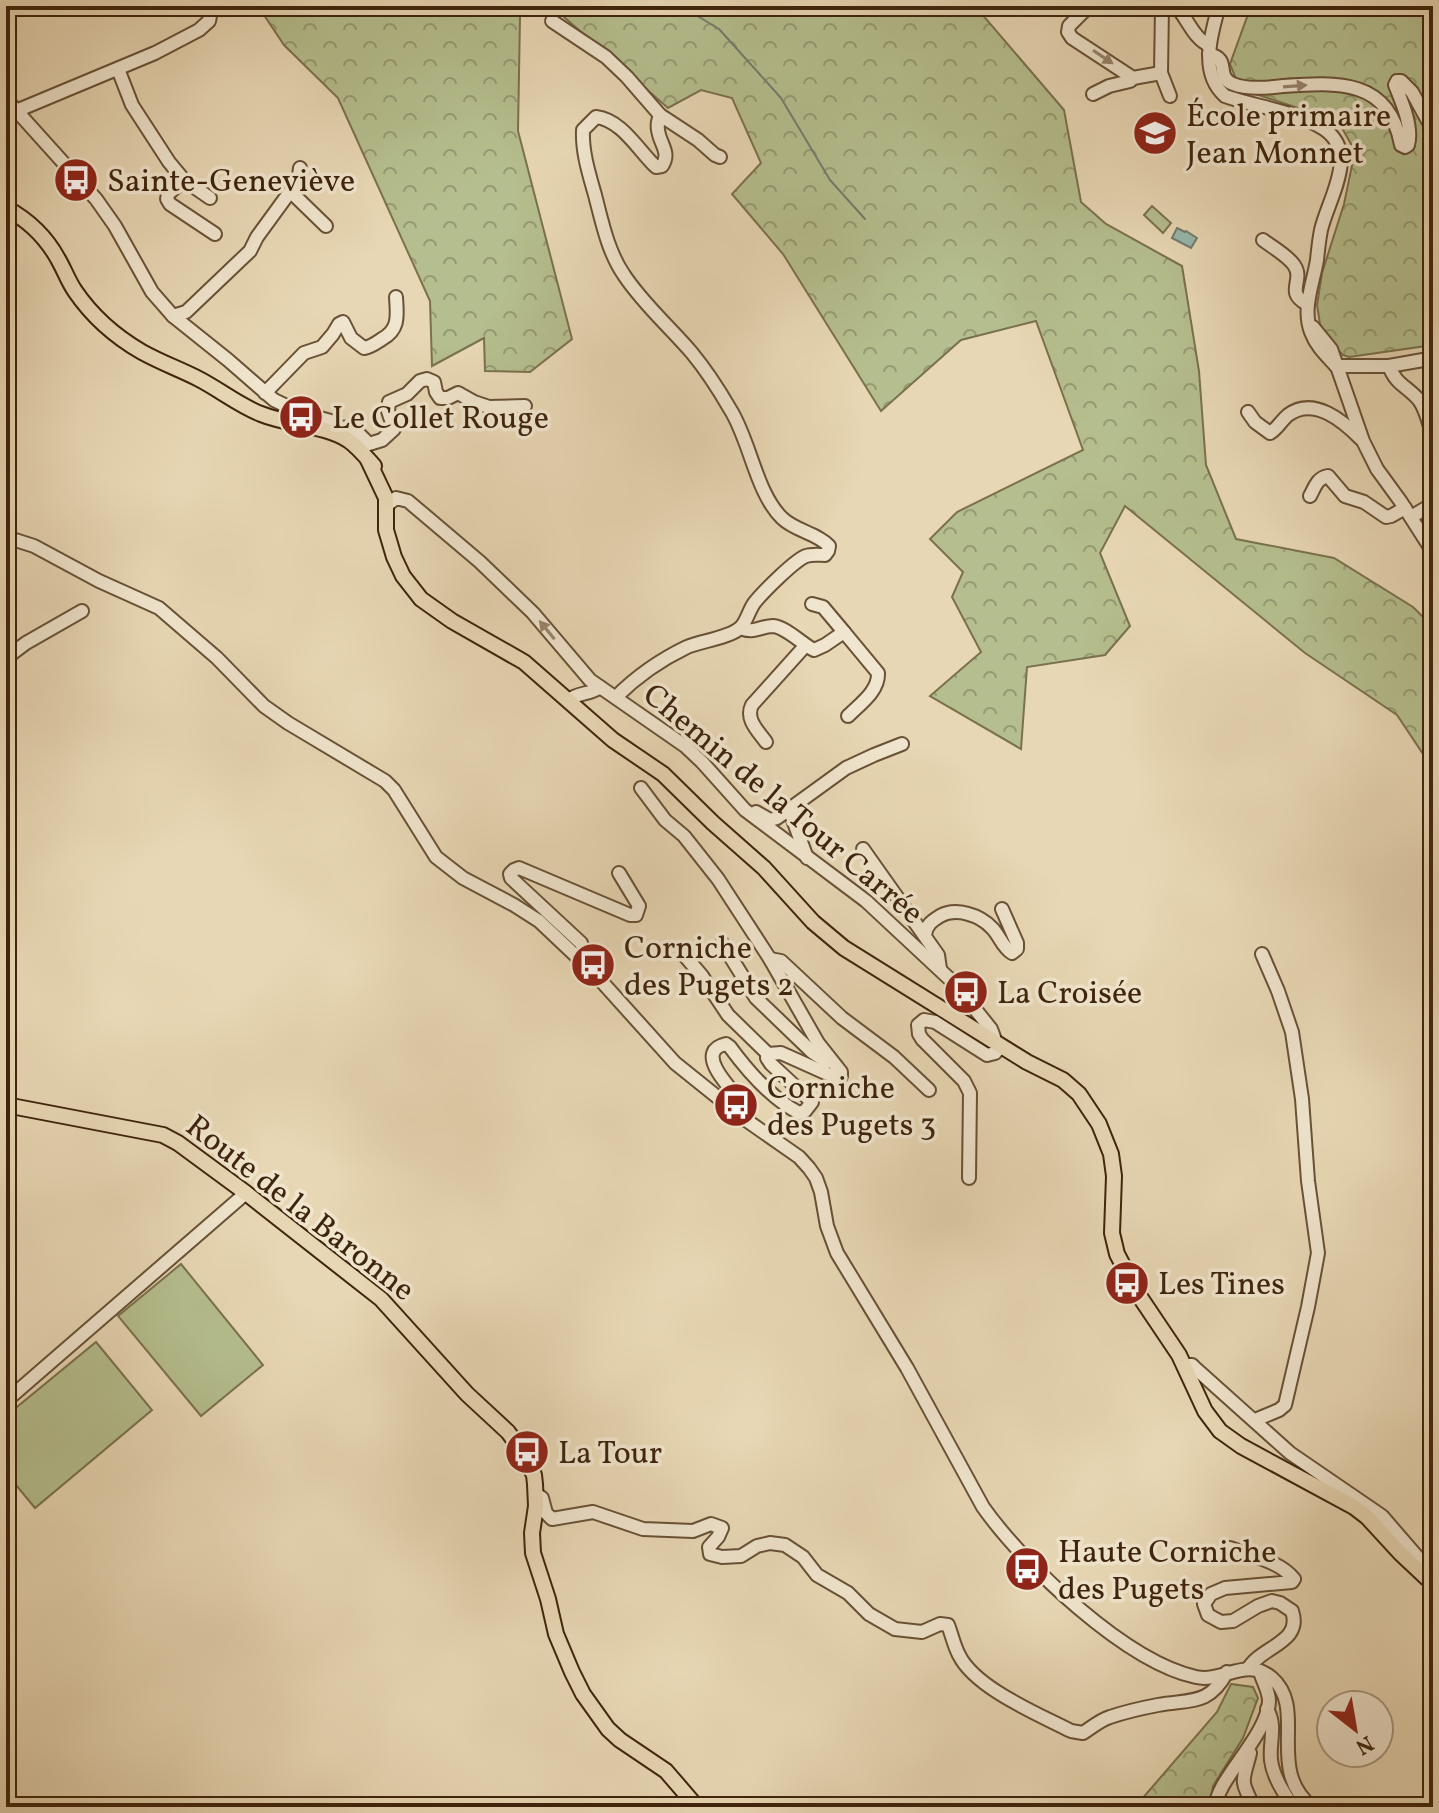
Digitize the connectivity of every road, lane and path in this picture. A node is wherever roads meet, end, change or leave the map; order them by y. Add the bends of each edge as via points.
1 (212, 6) edge
2 (1089, 6) edge
3 (1219, 6) edge
4 (1161, 7) edge
5 (1179, 9) edge
6 (552, 21) dead end
7 (1209, 49) junction
8 (118, 69) junction
9 (1161, 73) junction
10 (1133, 78) junction
11 (1093, 94) dead end
12 (1170, 96) dead end
13 (6, 99) edge
14 (16, 111) junction
15 (660, 115) junction
16 (1433, 130) edge
17 (720, 157) dead end
18 (300, 168) dead end
19 (184, 180) junction
20 (290, 191) junction
21 (210, 198) dead end
22 (6, 208) edge
23 (326, 226) dead end
24 (215, 234) dead end
25 (1263, 240) dead end
26 (396, 297) dead end
27 (1307, 304) junction
28 (173, 316) junction
29 (1433, 360) edge
30 (1336, 366) junction
31 (1389, 366) junction
32 (265, 393) junction
33 (525, 406) dead end
34 (1351, 409) junction
35 (1248, 412) dead end
36 (1339, 421) junction
37 (340, 432) junction
38 (1433, 437) edge
39 (1363, 441) junction
40 (1310, 496) dead end
41 (390, 502) junction
42 (1408, 513) junction
43 (1433, 513) edge
44 (6, 537) edge
45 (1433, 552) edge
46 (812, 604) dead end
47 (82, 611) dead end
48 (740, 628) junction
49 (844, 632) junction
50 (805, 646) junction
51 (6, 658) edge
52 (600, 687) junction
53 (616, 697) junction
54 (569, 700) junction
55 (848, 716) dead end
56 (766, 742) dead end
57 (902, 744) dead end
58 (853, 774) dead end
59 (641, 788) dead end
60 (745, 810) junction
61 (863, 849) dead end
62 (807, 858) junction
63 (619, 873) dead end
64 (1002, 909) dead end
65 (925, 935) junction
66 (722, 943) dead end
67 (1262, 954) dead end
68 (685, 956) dead end
69 (770, 959) junction
70 (580, 960) junction
71 (940, 969) junction
72 (997, 1043) junction
73 (768, 1054) junction
74 (837, 1067) junction
75 (929, 1090) dead end
76 (6, 1105) edge
77 (746, 1120) junction
78 (969, 1178) dead end
79 (246, 1193) junction
80 (1184, 1365) junction
81 (6, 1401) edge
82 (1255, 1420) junction
83 (536, 1494) junction
84 (1230, 1548) dead end
85 (1433, 1575) edge
86 (1433, 1584) edge
87 (1254, 1670) junction
88 (1227, 1672) junction
89 (1267, 1709) junction
90 (1252, 1742) junction
91 (697, 1807) edge
92 (1216, 1807) edge
93 (1254, 1807) edge
94 (1293, 1807) edge
95 (1312, 1807) edge
96 (1359, 1807) edge
97 (1379, 1807) edge

1 - 8 street via 209,21 199,30
2 -> 10 street via 1068,32
3 - 7 street
4 - 5 street
4 - 9 street
5 - 7 street
6 - 15 street via 606,57
7 -> 16 street via 1222,60 1222,73 1232,84 1256,88 1337,83 1365,91 1394,118 1405,147 1410,136 1395,85 1401,81
7 - 27 street via 1215,84 1225,96 1326,130 1341,156
8 - 14 street
8 - 19 street via 132,105
9 - 10 street
9 - 12 street
10 - 11 street
13 - 14 street
14 - 28 street via 96,199 152,292
15 - 17 street
15 - 48 street via 657,127 666,156 662,166 656,167 604,118 596,117 583,130 587,165 613,255 623,275 693,354 731,409 772,505 783,519 829,546 825,555 799,560 754,603
18 - 20 street
19 - 21 street
19 - 24 street via 167,199
20 - 23 street
20 - 28 street via 250,251 186,312
22 - 37 main road via 43,238 90,311 132,345 258,413
25 - 27 street via 1292,263 1296,295
26 - 32 street via 396,327 390,335 364,348 343,322 322,347 304,353
27 - 30 street via 1309,330
28 - 32 street
29 - 31 street
30 - 31 street
30 - 34 street
31 - 38 street via 1393,377 1418,399
32 - 37 street via 286,407 334,422
33 - 37 street via 489,407 458,393 440,398 434,382 427,379 389,402 394,429 377,443 367,443 351,426
34 - 36 street
34 - 39 street
35 - 36 street via 1270,433 1302,409 1321,410
36 - 39 street
37 - 41 main road via 388,485
39 - 42 street
40 - 42 street via 1318,481 1328,476 1345,496 1386,517
52 -> 41 street, Chemin de la Tour Carrée via 480,562 408,501
41 - 54 main road via 391,550 421,599 524,662
42 - 43 street via 1426,508
42 - 45 street
44 - 70 street via 159,608 264,706 385,781 448,867 530,915
46 - 49 street via 823,607
47 - 51 street
48 - 50 street via 773,626
48 - 53 street via 689,646
49 - 50 street via 814,650
49 - 55 street via 878,673 874,688
50 - 56 street via 749,712
52 - 53 street, Chemin de la Tour Carrée
52 - 54 street
53 - 60 street, Chemin de la Tour Carrée via 685,746
54 - 72 main road via 672,782 829,936
57 - 60 street via 846,768 777,818
58 - 62 street via 794,813
59 - 69 street via 718,879
60 - 62 street, Chemin de la Tour Carrée
61 - 65 street
62 - 71 street, Chemin de la Tour Carrée via 866,901
63 - 70 street via 639,906 636,915 519,868 510,874 581,943
64 - 65 street via 1017,943 1012,953 982,920 957,911 936,918
65 - 71 street
66 - 74 street via 756,998 812,1052
67 - 82 street via 1292,1032 1318,1253 1285,1405
68 - 73 street via 728,1015
69 - 74 street
69 - 75 street via 781,961
70 - 77 street via 675,1063
71 - 72 street, Chemin de la Tour Carrée
72 - 78 street via 995,1053 987,1055 935,1022 918,1025 922,1039 970,1093
72 - 80 main road via 1063,1080 1095,1116 1113,1166 1112,1233 1117,1254
73 - 74 street via 781,1053 839,1079
73 - 77 street via 771,1064 812,1102 799,1113 782,1103 730,1047 721,1045 715,1048 713,1061 747,1108
76 - 79 main road, Route de la Baronne via 163,1135
77 - 88 street via 799,1157 816,1178 837,1253 983,1507 1008,1539 1091,1618 1136,1652 1192,1676 1210,1678
79 - 81 street
79 - 83 main road, Route de la Baronne via 398,1316 508,1432 534,1475
80 - 82 street via 1192,1365
80 - 86 main road via 1220,1431 1354,1507
82 - 85 street via 1290,1453 1382,1516
83 - 88 street via 552,1519 593,1512 643,1529 693,1531 711,1524 722,1528 710,1554 722,1557 741,1556 770,1543 785,1545 817,1575 895,1629 922,1632 948,1625 960,1657 976,1676 1071,1731 1083,1733 1106,1718 1201,1698 1213,1692
83 - 91 main road, Route de la Baronne via 533,1553 572,1672 608,1729 666,1771
84 - 87 street via 1278,1566 1294,1579 1225,1588 1206,1600 1208,1615 1221,1622 1272,1601 1292,1611 1293,1631 1255,1659
87 - 88 street
87 - 89 street via 1269,1695
87 - 95 street via 1274,1680 1284,1695 1289,1769
89 - 90 street
89 - 94 street via 1272,1717 1274,1773
90 - 92 street via 1217,1794
90 - 93 street via 1243,1782
96 - 97 street

